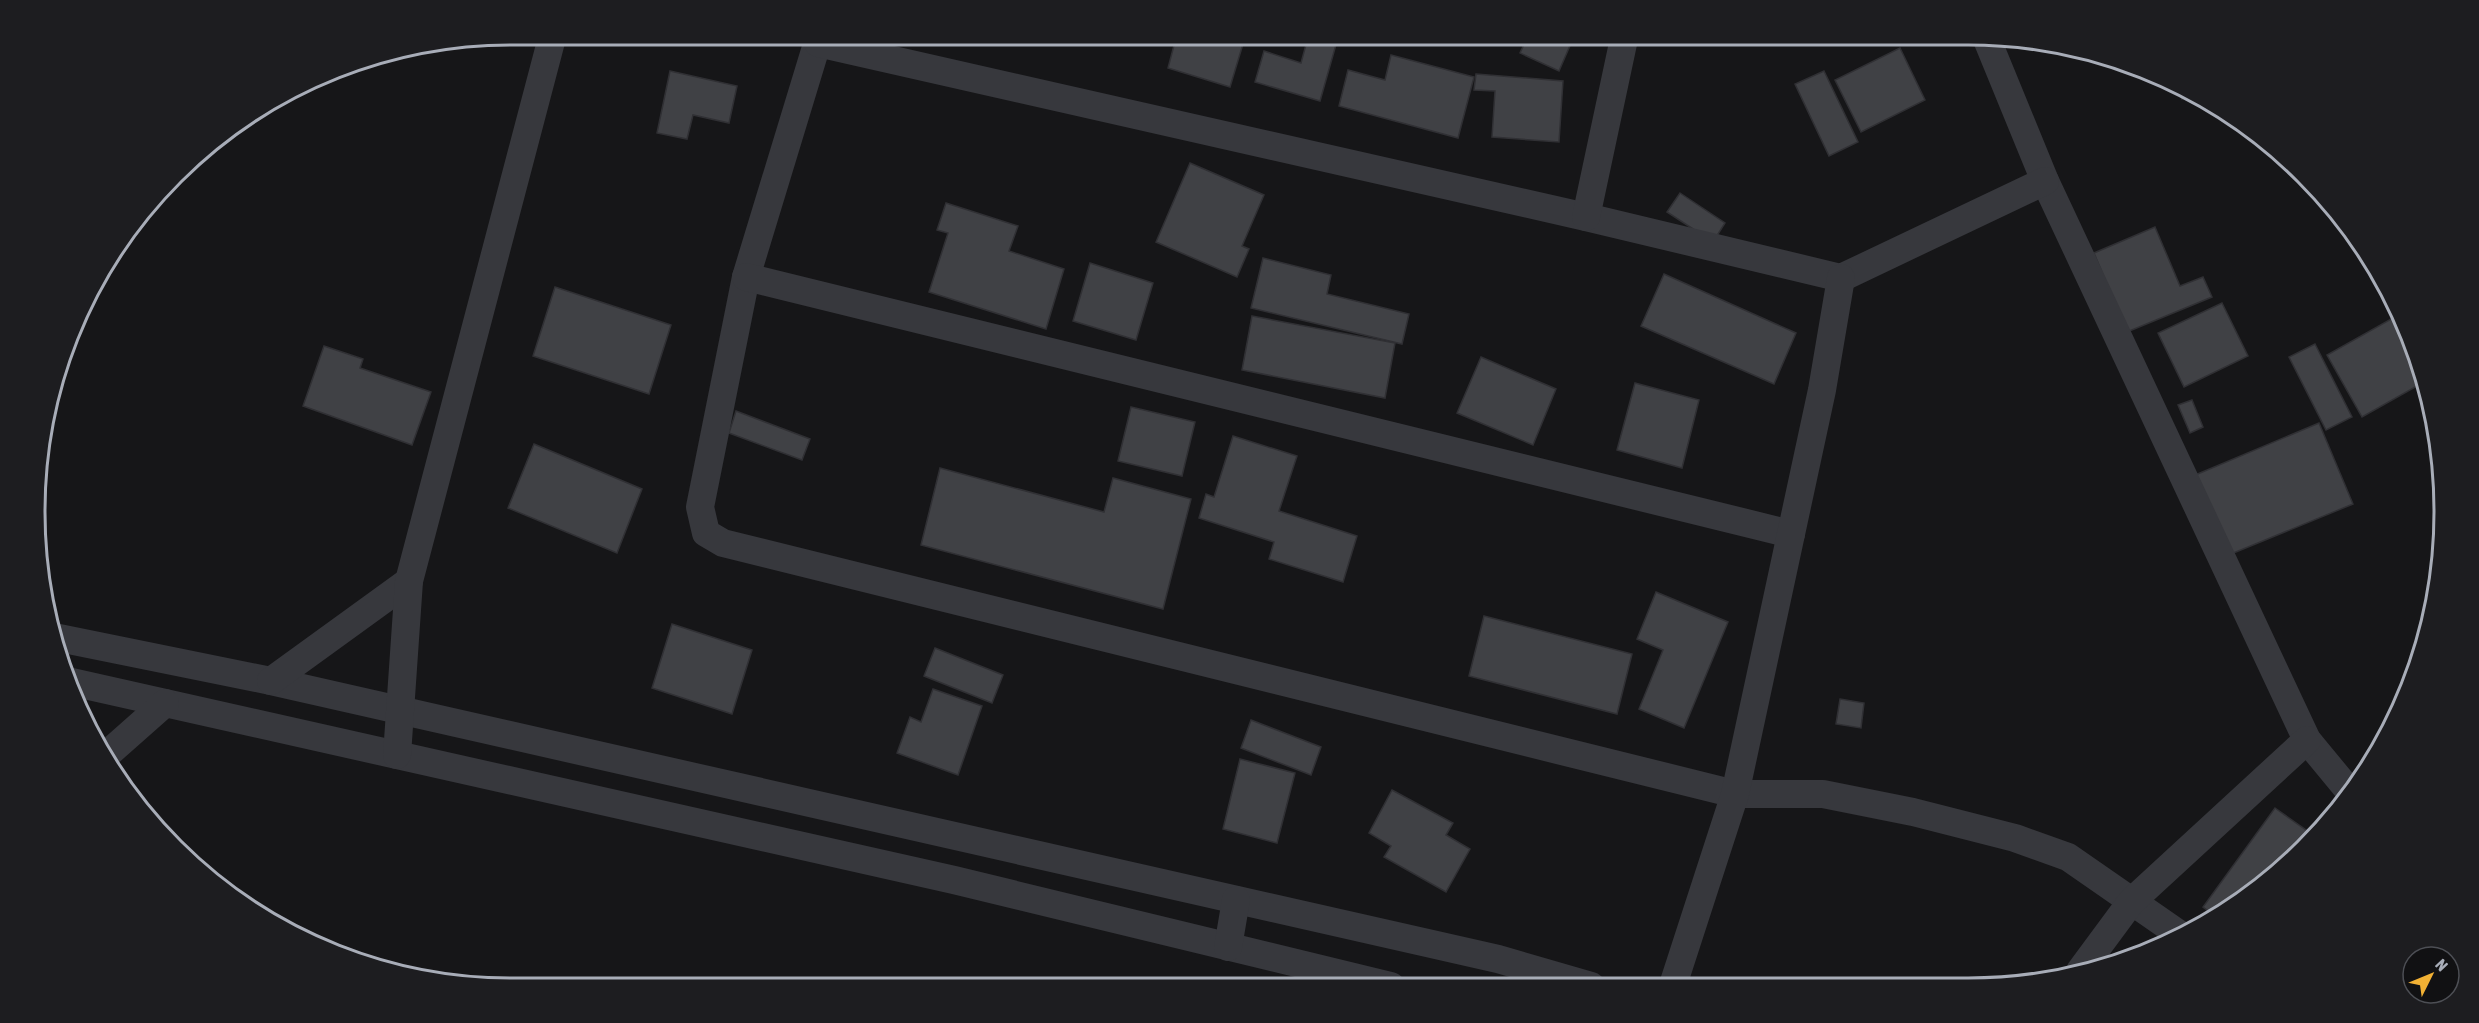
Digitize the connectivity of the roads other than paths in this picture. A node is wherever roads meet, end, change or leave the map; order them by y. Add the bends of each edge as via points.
1 (550, 45) edge
2 (817, 45) edge
3 (845, 45) edge
4 (1622, 45) edge
5 (1989, 46) edge
6 (2045, 181) junction
7 (1586, 217) junction
8 (746, 277) junction
9 (1841, 278) junction
10 (1791, 534) junction
11 (409, 581) junction
12 (65, 645) edge
13 (271, 681) junction
14 (79, 684) edge
15 (165, 703) junction
16 (401, 710) junction
17 (2307, 740) junction
18 (111, 751) edge
19 (397, 755) junction
20 (663, 770) junction
21 (2345, 786) edge
22 (1734, 794) junction
23 (660, 814) junction
24 (962, 838) junction
25 (954, 880) junction
26 (1236, 900) junction
27 (2131, 902) junction
28 (2174, 930) edge
29 (1228, 947) junction
30 (2086, 962) edge
31 (1358, 978) edge
32 (1563, 978) edge
33 (1675, 978) edge

1 - 11 street
2 - 8 street
3 - 7 street
4 - 7 street
5 - 6 street
6 - 9 street
6 - 17 street
7 - 9 street
8 - 10 street
8 - 22 street via 700,507 706,533 723,543
9 - 10 street
10 - 22 street
11 - 13 street
11 - 16 street
12 - 13 street
13 - 16 street
14 - 15 street
15 - 18 street
15 - 19 street
16 - 19 street
16 - 20 street
17 - 21 street
17 - 27 street
19 - 23 street
20 - 23 street
20 - 24 street
22 - 27 street via 1823,794 2015,838 2068,857
22 - 33 street
23 - 25 street
24 - 25 street
24 - 26 street
25 - 29 street
26 - 29 street
26 - 32 street via 1498,959
27 - 28 street
27 - 30 street
29 - 31 street

